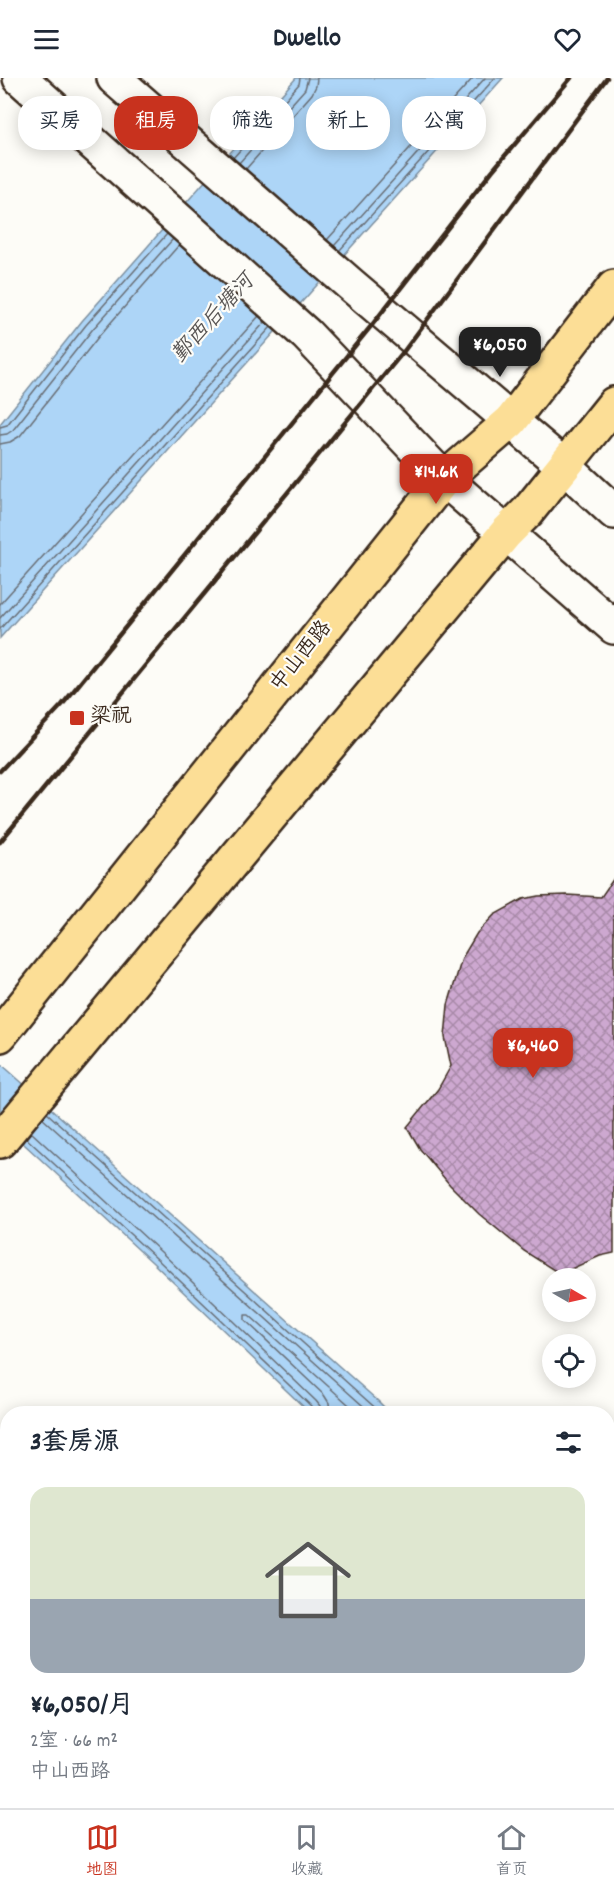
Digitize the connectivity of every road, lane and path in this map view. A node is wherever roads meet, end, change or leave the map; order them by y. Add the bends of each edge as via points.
1 (20, 78) edge
2 (114, 78) edge
3 (614, 287) edge
4 (614, 404) edge
5 (511, 421) junction
6 (564, 466) junction
7 (444, 479) junction
8 (614, 512) edge
9 (506, 533) junction
10 (614, 627) edge
11 (0, 1035) edge
12 (0, 1141) edge

1 - 7 street via 306,334
2 - 5 street
3 - 5 main road, 中山西路
4 - 6 main road
5 - 6 street
5 - 7 main road, 中山西路
6 - 8 street
6 - 9 main road
7 - 9 street
7 - 11 main road, 中山西路
9 - 10 street
9 - 12 main road

